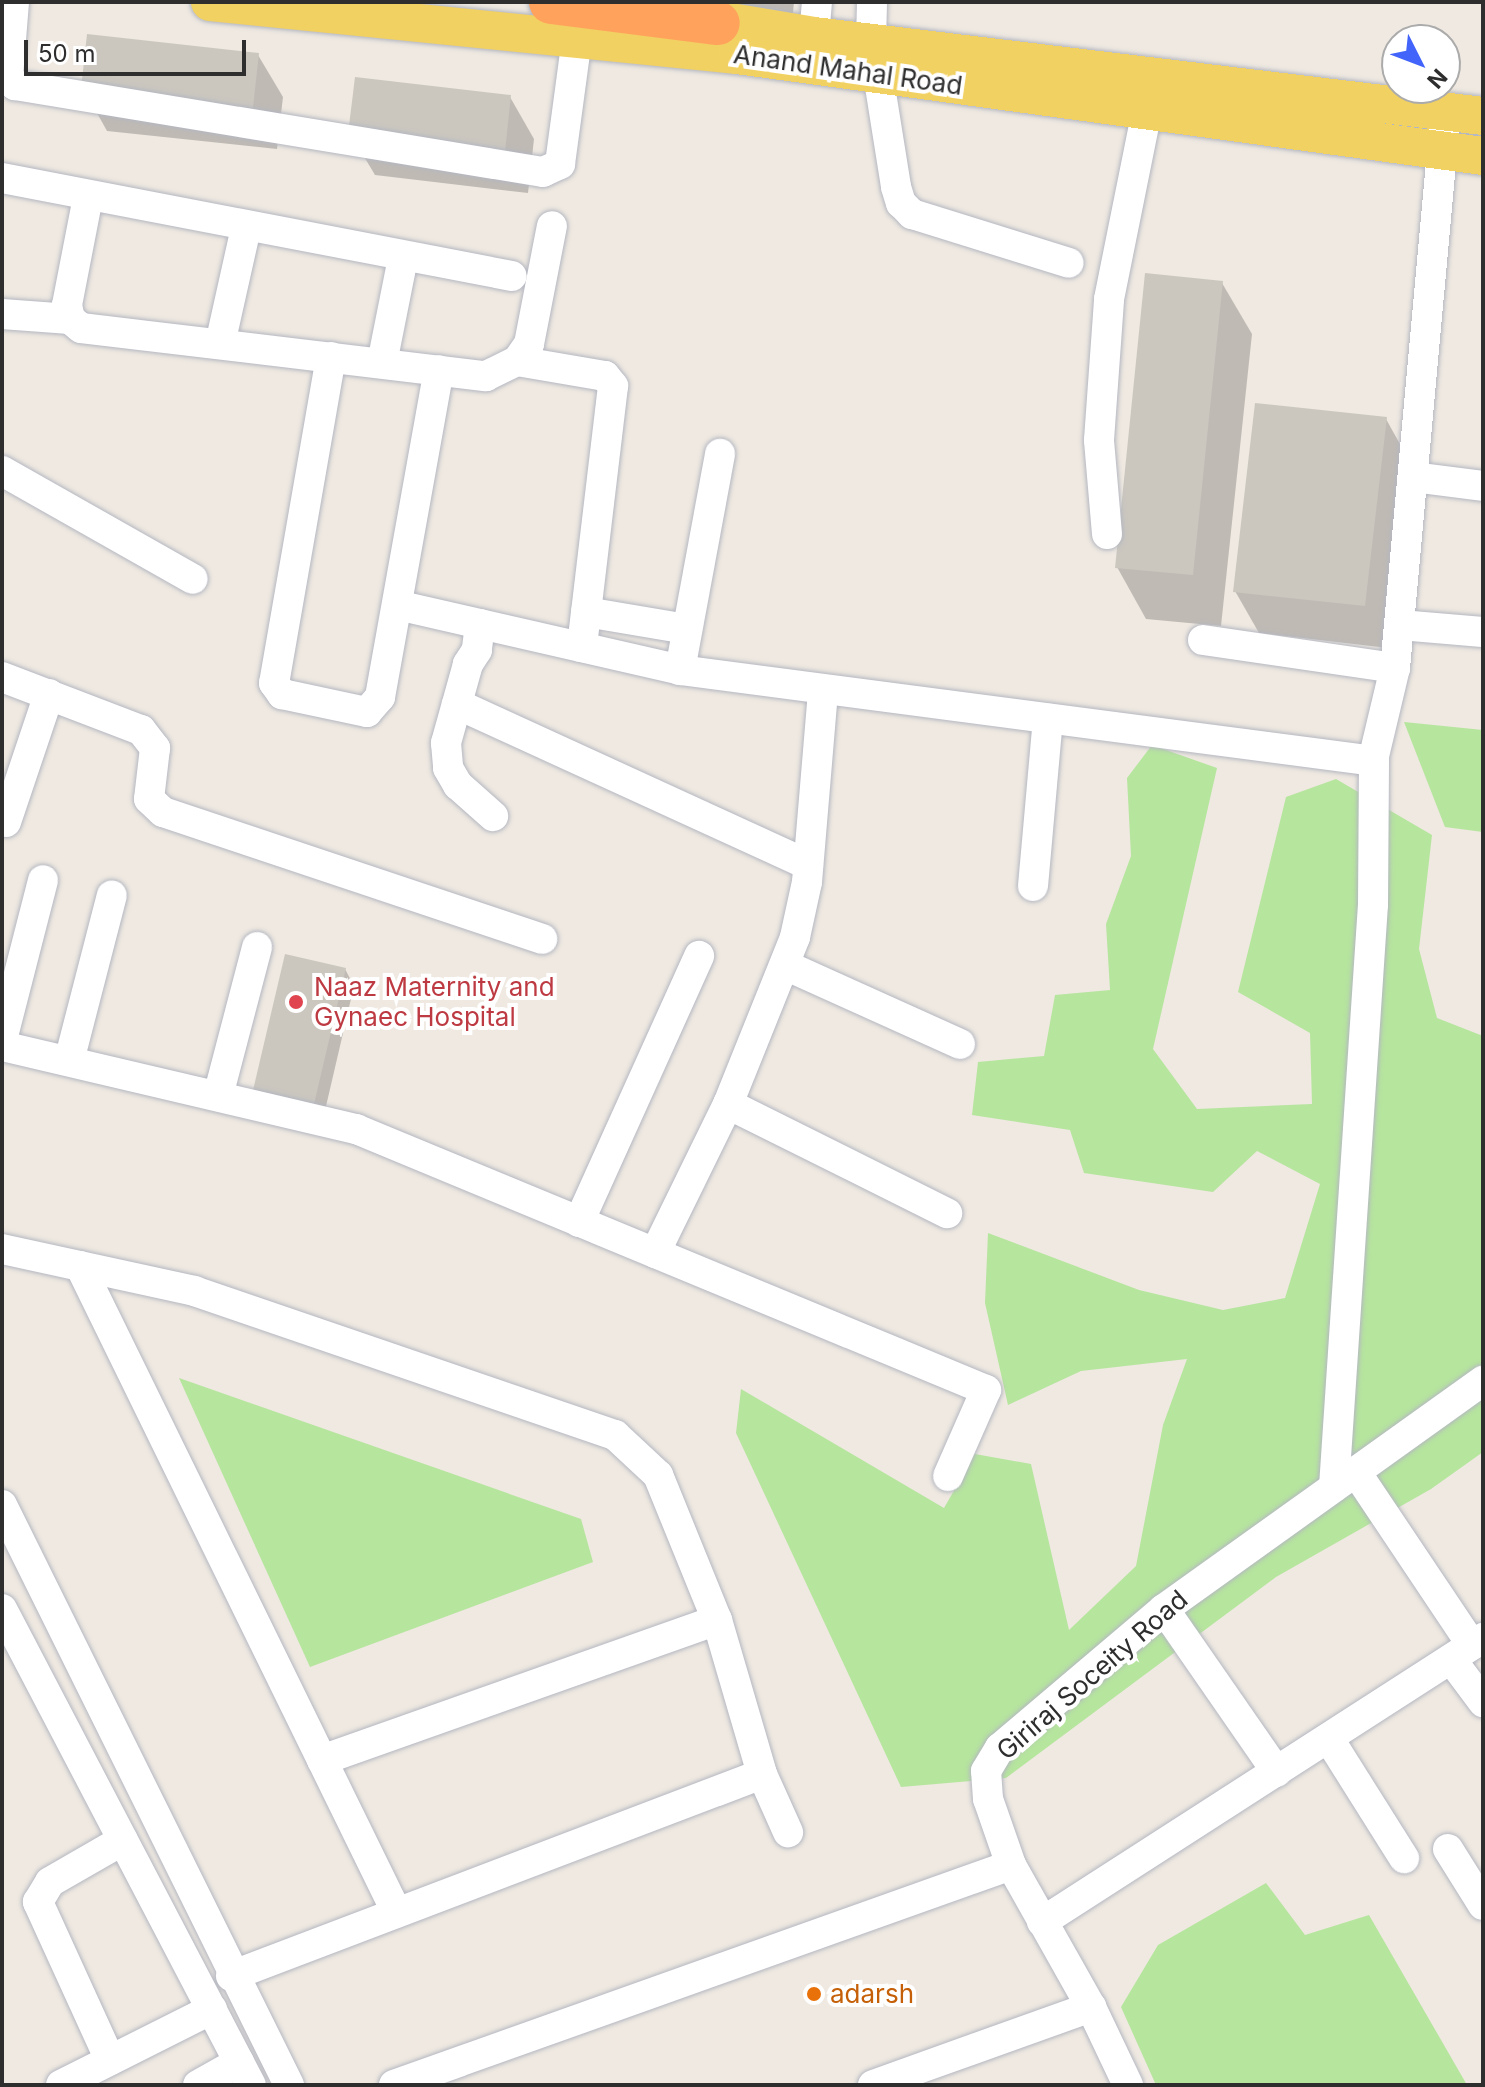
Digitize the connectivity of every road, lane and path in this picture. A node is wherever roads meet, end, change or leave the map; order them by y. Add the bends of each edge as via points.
1 (14, 2) edge
2 (210, 2) edge
3 (648, 2) edge
4 (872, 2) edge
5 (571, 15) edge
6 (815, 19) edge
7 (718, 23) junction
8 (867, 53) junction
9 (1147, 111) junction
10 (1446, 112) junction
11 (1483, 116) edge
12 (1442, 151) junction
13 (1483, 156) edge
14 (2, 178) edge
15 (88, 197) junction
16 (552, 226) dead end
17 (246, 228) junction
18 (403, 258) junction
19 (1069, 263) dead end
20 (512, 276) dead end
21 (2, 314) edge
22 (70, 319) junction
23 (220, 344) junction
24 (331, 357) junction
25 (517, 361) junction
26 (382, 363) junction
27 (439, 370) junction
28 (720, 454) dead end
29 (2, 471) edge
30 (1413, 477) junction
31 (1483, 486) edge
32 (1107, 534) dead end
33 (193, 579) dead end
34 (397, 605) junction
35 (586, 612) junction
36 (480, 624) junction
37 (1400, 625) junction
38 (687, 629) junction
39 (1483, 632) edge
40 (1203, 640) dead end
41 (582, 647) junction
42 (1395, 668) junction
43 (680, 670) junction
44 (2, 677) edge
45 (823, 690) junction
46 (49, 694) junction
47 (457, 704) junction
48 (1048, 719) junction
49 (1374, 756) junction
50 (493, 816) dead end
51 (6, 822) dead end
52 (808, 865) junction
53 (43, 880) dead end
54 (1033, 886) dead end
55 (112, 895) dead end
56 (542, 939) dead end
57 (257, 947) dead end
58 (699, 956) dead end
59 (785, 965) junction
60 (2, 1043) edge
61 (960, 1044) dead end
62 (69, 1061) junction
63 (218, 1096) junction
64 (728, 1104) junction
65 (947, 1213) dead end
66 (579, 1222) junction
67 (2, 1249) edge
68 (655, 1253) junction
69 (80, 1266) junction
70 (1479, 1394) edge
71 (948, 1476) dead end
72 (1345, 1480) junction
73 (2, 1505) edge
74 (2, 1609) edge
75 (1164, 1609) junction
76 (717, 1620) junction
77 (1469, 1648) edge
78 (1483, 1702) edge
79 (1329, 1739) junction
80 (322, 1760) junction
81 (1277, 1772) junction
82 (762, 1774) junction
83 (788, 1832) dead end
84 (123, 1840) junction
85 (1448, 1849) dead end
86 (1404, 1858) dead end
87 (1011, 1865) junction
88 (1483, 1905) edge
89 (397, 1913) junction
90 (1042, 1922) junction
91 (231, 1976) junction
92 (1091, 2007) junction
93 (212, 2009) junction
94 (110, 2060) junction
95 (245, 2073) edge
96 (61, 2085) edge
97 (198, 2085) edge
98 (289, 2085) edge
99 (394, 2085) edge
100 (873, 2085) edge
101 (1128, 2085) edge

1 - 5 street via 8,77 15,85 543,172 560,164
2 - 5 main road, Anand Mahal Road
3 - 7 main road, Anand Mahal Road
4 - 8 street
5 - 7 highway
5 - 8 main road, Anand Mahal Road
6 - 7 main road, Anand Mahal Road
6 - 8 main road, Anand Mahal Road
8 - 9 main road, Anand Mahal Road
8 - 10 main road, Anand Mahal Road
8 - 19 street via 901,203 912,214
9 - 12 main road, Anand Mahal Road
9 - 32 street via 1109,299 1099,440
10 - 11 main road, Anand Mahal Road
10 - 12 street
12 - 13 main road, Anand Mahal Road
12 - 30 street
14 - 15 street
15 - 17 street
15 - 22 street via 67,305
16 - 25 street via 537,323
17 - 18 street
17 - 23 street
18 - 20 street
18 - 26 street
21 - 22 street
22 - 23 street via 81,328
23 - 24 street
24 - 26 street
24 - 34 street via 275,688 296,697 373,710
25 - 27 street via 486,376
25 - 35 street via 605,376 613,386
26 - 27 street
27 - 34 street
28 - 38 street
29 - 33 street
30 - 31 street
30 - 37 street
34 - 36 street
35 - 38 street
35 - 41 street
36 - 41 street
36 - 47 street via 477,650
37 - 39 street
37 - 42 street
38 - 43 street
40 - 42 street
41 - 43 street
42 - 49 street
43 - 45 street
44 - 46 street
45 - 48 street
45 - 52 street
46 - 51 street
46 - 56 street via 152,739 149,799 163,812
47 - 50 street via 446,743 448,768 458,785
47 - 52 street
48 - 49 street via 1366,760
48 - 54 street
49 - 72 street via 1373,905
52 - 59 street
53 - 60 street
55 - 62 street
57 - 63 street
58 - 66 street
59 - 61 street
59 - 64 street
60 - 62 street
62 - 63 street
63 - 66 street via 356,1129
64 - 65 street
64 - 68 street
66 - 68 street
67 - 69 street
68 - 71 street via 986,1390
69 - 76 street via 194,1291 615,1435 658,1475
69 - 80 street
70 - 72 street, Giriraj Soceity Road
72 - 75 street, Giriraj Soceity Road
72 - 77 street
73 - 91 street
74 - 84 street
75 - 81 street
75 - 87 street, Giriraj Soceity Road via 1000,1748 986,1771 988,1799
76 - 80 street
76 - 82 street
77 - 78 street
77 - 79 street
79 - 81 street
79 - 86 street
80 - 89 street
81 - 90 street
82 - 83 street
82 - 89 street
84 - 93 street
84 - 94 street via 50,1882 38,1902
85 - 88 street
87 - 90 street, Giriraj Soceity Road
87 - 99 street
89 - 91 street
90 - 92 street, Giriraj Soceity Road
91 - 98 street
92 - 100 street
92 - 101 street, Giriraj Soceity Road
93 - 94 street
93 - 95 street
94 - 96 street
95 - 97 street

